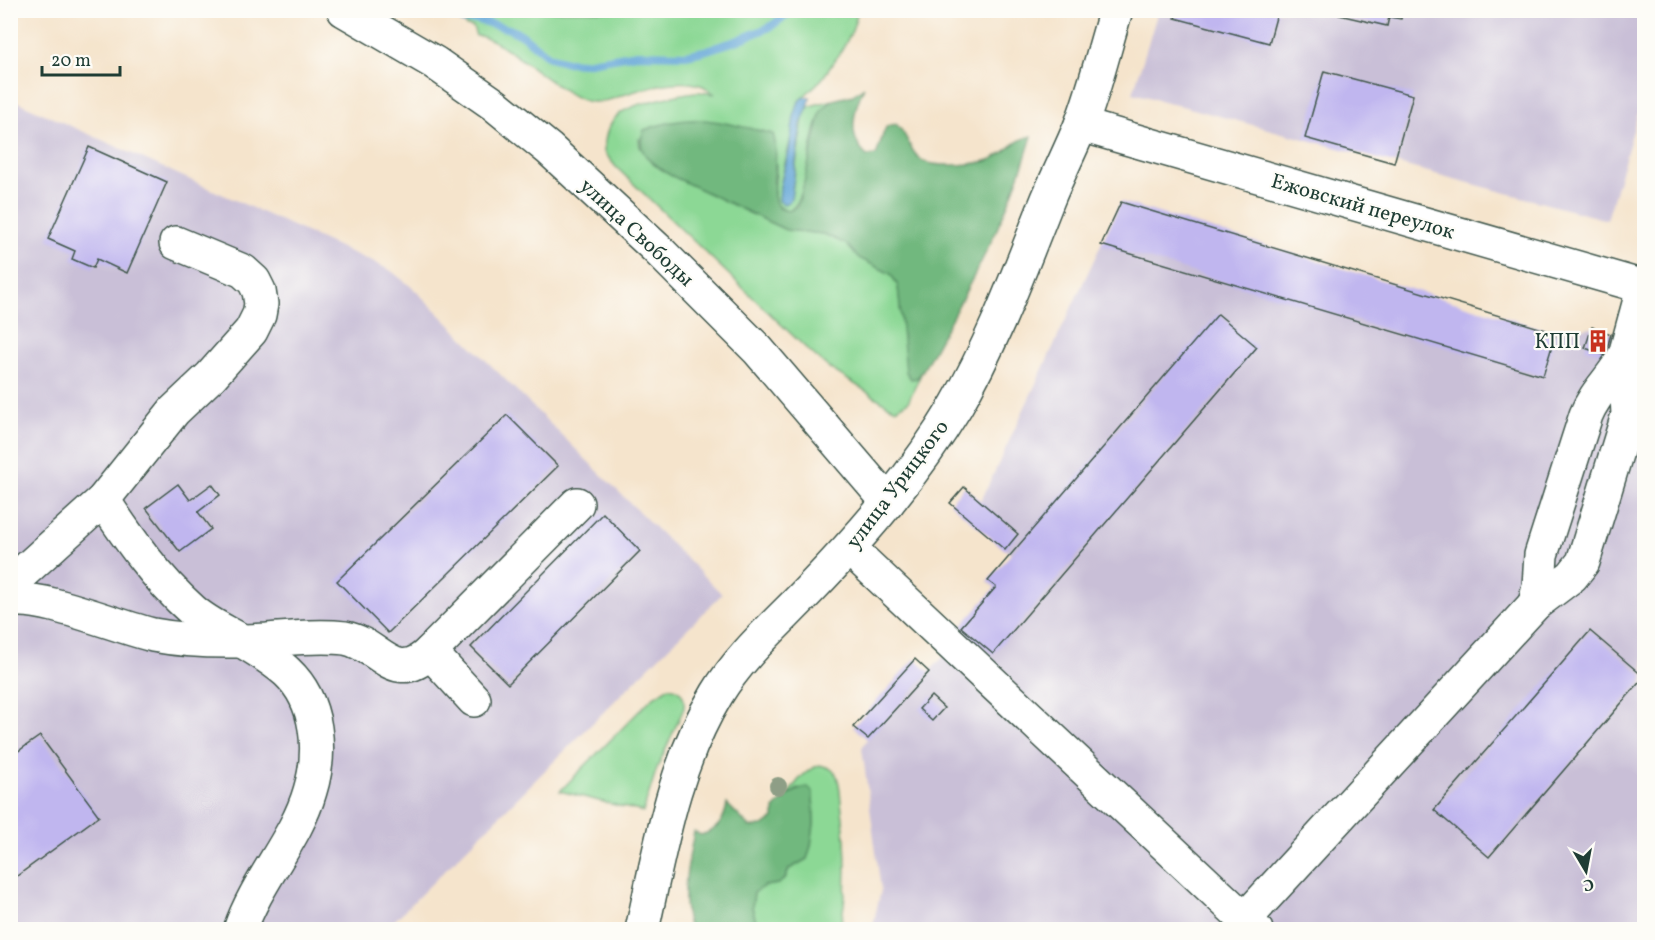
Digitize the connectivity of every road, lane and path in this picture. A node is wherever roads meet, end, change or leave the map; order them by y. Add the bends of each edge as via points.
1 (344, 10) edge
2 (1116, 10) edge
3 (1081, 125) junction
4 (176, 243) dead end
5 (1644, 286) edge
6 (103, 500) junction
7 (888, 502) junction
8 (577, 504) dead end
9 (849, 548) junction
10 (10, 584) edge
11 (10, 601) edge
12 (243, 641) junction
13 (430, 652) junction
14 (474, 700) dead end
15 (1251, 924) edge
16 (240, 930) edge
17 (642, 930) edge

1 - 7 street, улица Свободы via 435,63 495,105 549,150 657,249 758,350
2 - 3 street, улица Урицкого
3 - 5 street, Ежовский переулок
3 - 7 street, улица Урицкого via 977,366 956,406
4 - 6 street via 243,271 259,291 258,315 251,331 174,411
5 - 15 street via 1625,355 1628,415 1582,562 1572,576 1534,604
6 - 10 street
6 - 12 street via 141,556 192,610
7 - 9 street, улица Урицкого
8 - 13 street
9 - 15 street
9 - 17 street, улица Урицкого via 751,650 705,714 676,786
11 - 12 street via 44,603 179,639
12 - 13 street via 346,639 361,643 398,665 409,666 419,663
12 - 16 street via 288,673 300,689 315,726 317,766 300,816 247,909
13 - 14 street

